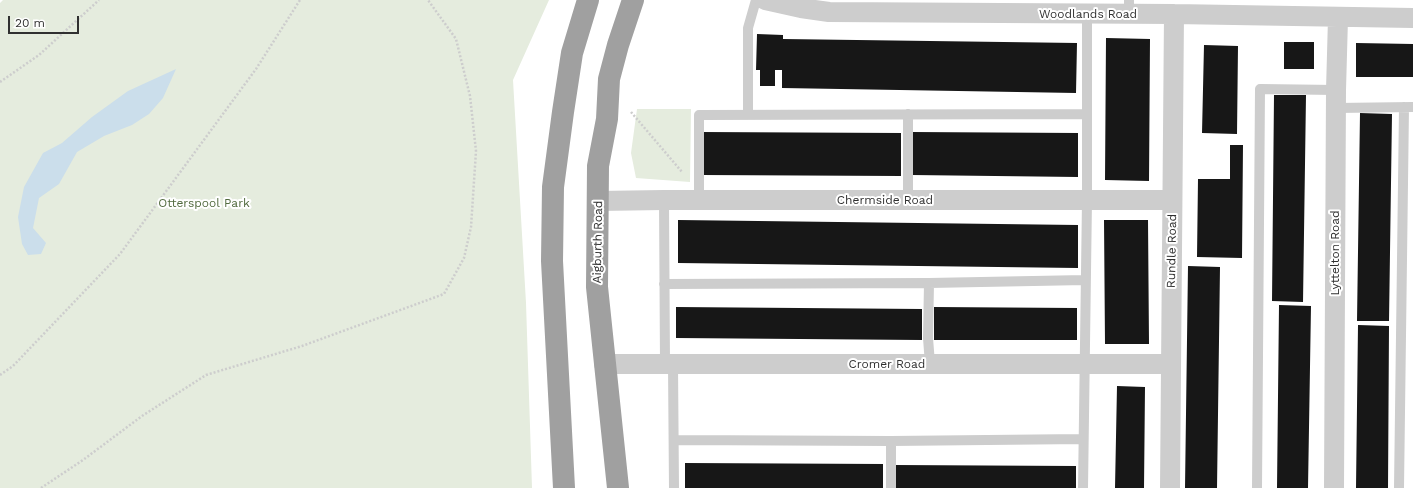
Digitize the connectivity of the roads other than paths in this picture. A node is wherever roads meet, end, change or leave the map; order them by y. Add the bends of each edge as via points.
1 (588, 0) edge
2 (633, 0) edge
3 (756, 0) edge
4 (765, 0) edge
5 (811, 5) edge
6 (1129, 7) edge
7 (1404, 12) edge
8 (1087, 14) junction
9 (1174, 14) junction
10 (1338, 18) junction
11 (1336, 99) junction
12 (1409, 107) edge
13 (908, 114) junction
14 (1087, 114) junction
15 (748, 115) junction
16 (664, 200) junction
17 (699, 200) junction
18 (908, 200) junction
19 (1087, 200) junction
20 (1172, 200) junction
21 (598, 201) junction
22 (1085, 280) junction
23 (929, 283) junction
24 (664, 284) junction
25 (604, 364) junction
26 (669, 364) junction
27 (930, 364) junction
28 (1084, 364) junction
29 (1171, 364) junction
30 (1083, 439) junction
31 (674, 440) junction
32 (891, 441) junction
33 (564, 488) edge
34 (618, 488) edge
35 (674, 488) edge
36 (891, 488) edge
37 (1083, 488) edge
38 (1170, 488) edge
39 (1257, 488) edge
40 (1334, 488) edge
41 (1399, 488) edge

1 - 33 highway via 572,53 553,187 552,261
2 - 21 highway, Aigburth Road via 610,79 607,119 598,166
3 - 15 lane via 748,28
4 - 5 street, Woodlands Road via 787,6
5 - 8 street, Woodlands Road via 829,12
6 - 8 street, Woodlands Road
6 - 9 street, Woodlands Road
7 - 10 street, Woodlands Road
8 - 14 lane
9 - 10 street, Woodlands Road
9 - 20 street, Rundle Road
10 - 11 street, Lyttelton Road
11 - 12 lane
11 - 39 lane via 1260,90
11 - 40 street, Lyttelton Road
12 - 41 lane
13 - 14 lane
13 - 15 lane
13 - 18 lane
14 - 19 lane
15 - 17 lane via 699,115
16 - 17 street, Chermside Road
16 - 21 street, Chermside Road
16 - 24 lane
17 - 18 street, Chermside Road
18 - 19 street, Chermside Road
19 - 20 street, Chermside Road
19 - 22 lane
20 - 29 street, Rundle Road
21 - 25 highway, Aigburth Road via 597,287
22 - 23 lane
22 - 28 lane
23 - 24 lane
23 - 27 lane
24 - 26 lane
25 - 26 street, Cromer Road
25 - 34 highway, Aigburth Road
26 - 27 street, Cromer Road
26 - 31 lane
27 - 28 street, Cromer Road
28 - 29 street, Cromer Road
28 - 30 lane
29 - 38 street, Rundle Road
30 - 32 lane
30 - 37 lane
31 - 32 lane
31 - 35 lane
32 - 36 lane

